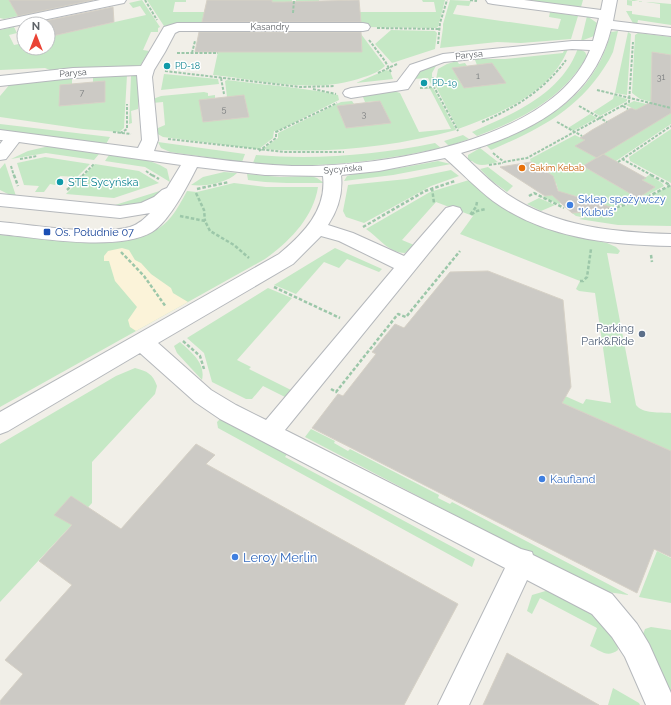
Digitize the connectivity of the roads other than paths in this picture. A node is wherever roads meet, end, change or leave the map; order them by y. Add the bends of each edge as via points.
1 (119, 0) edge
2 (493, 0) edge
3 (607, 13) edge
4 (0, 25) edge
5 (363, 27) road end
6 (671, 32) edge
7 (599, 46) junction
8 (147, 69) junction
9 (0, 81) edge
10 (343, 93) road end
11 (7, 136) edge
12 (148, 144) junction
13 (449, 152) junction
14 (193, 153) junction
15 (0, 155) edge
16 (331, 170) junction
17 (187, 187) junction
18 (0, 200) edge
19 (444, 208) road end
20 (0, 228) edge
21 (317, 228) junction
22 (671, 240) edge
23 (407, 266) junction
24 (142, 343) junction
25 (0, 424) edge
26 (269, 433) junction
27 (522, 561) junction
28 (453, 705) edge
29 (661, 705) edge

1 - 4 street
2 - 3 street
3 - 6 street via 633,27
3 - 7 street, Sycyńska
5 - 8 street, Kasandry via 177,27 167,31
7 - 10 street, Parysa via 572,44 438,59 415,68 404,84 399,86
7 - 13 street, Sycyńska via 586,72 560,99 522,124
8 - 9 street, Parysa via 82,72
8 - 12 street via 144,77
11 - 12 street, Sycyńska
11 - 15 street
12 - 14 street, Sycyńska
13 - 16 street, Sycyńska via 393,163
13 - 22 street via 495,194 539,219 592,235
14 - 16 street, Sycyńska via 264,170
14 - 17 street
16 - 21 street via 334,184 332,193
17 - 18 street via 152,206 129,211
17 - 20 street via 145,228 126,234
19 - 23 street
21 - 23 street via 346,238
21 - 24 street via 310,238 286,259
23 - 26 street
24 - 25 street
24 - 26 street via 203,396
26 - 27 street
27 - 28 street
27 - 29 street via 602,604 633,644

